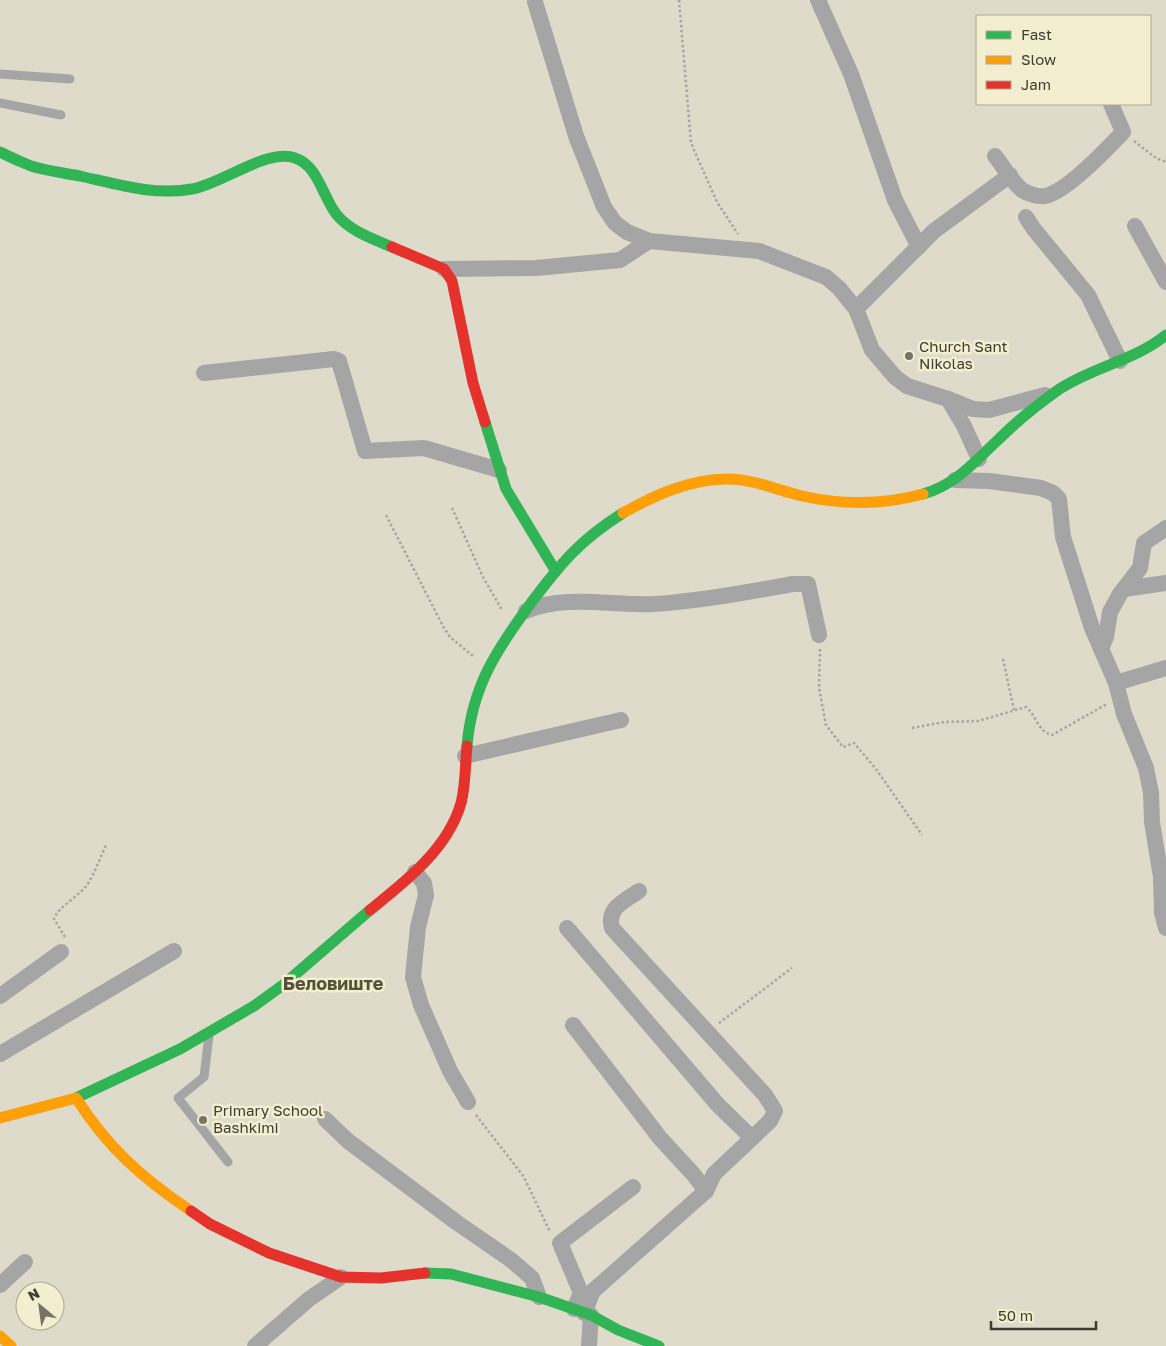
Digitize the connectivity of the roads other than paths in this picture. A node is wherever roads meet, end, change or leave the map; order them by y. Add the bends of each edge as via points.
1 (818, 0) edge
2 (534, 2) dead end
3 (0, 74) edge
4 (70, 79) dead end
5 (0, 103) edge
6 (1111, 105) edge
7 (61, 115) dead end
8 (0, 152) edge
9 (995, 156) dead end
10 (1010, 175) junction
11 (1026, 217) dead end
12 (1135, 226) dead end
13 (649, 241) junction
14 (919, 246) junction
15 (444, 269) junction
16 (1166, 282) edge
17 (856, 309) junction
18 (1166, 335) edge
19 (1120, 361) junction
20 (204, 374) dead end
21 (1055, 392) junction
22 (948, 400) junction
23 (979, 460) junction
24 (500, 470) junction
25 (955, 480) junction
26 (1166, 528) edge
27 (555, 570) junction
28 (1166, 583) edge
29 (1124, 589) junction
30 (525, 611) junction
31 (819, 635) road end
32 (1102, 649) junction
33 (1166, 668) edge
34 (1117, 688) junction
35 (621, 720) dead end
36 (465, 756) junction
37 (415, 872) junction
38 (639, 891) dead end
39 (567, 928) dead end
40 (1166, 928) edge
41 (174, 951) dead end
42 (61, 952) road end
43 (0, 996) edge
44 (574, 1025) dead end
45 (208, 1032) junction
46 (0, 1054) edge
47 (76, 1098) junction
48 (468, 1102) road end
49 (0, 1118) edge
50 (325, 1119) dead end
51 (752, 1138) junction
52 (228, 1162) dead end
53 (634, 1187) dead end
54 (706, 1191) junction
55 (24, 1262) dead end
56 (341, 1277) junction
57 (0, 1285) edge
58 (539, 1297) junction
59 (583, 1312) junction
60 (0, 1336) edge
61 (12, 1346) edge
62 (255, 1346) edge
63 (589, 1346) edge
64 (659, 1346) edge

1 - 14 street via 851,74 894,200
2 - 13 street via 576,136 604,207 627,232
3 - 4 lane
5 - 7 lane
6 - 10 street via 1123,132 1103,154 1068,183 1045,196 1033,195 1022,190
8 - 15 street via 32,166 158,191 193,189 270,158 297,158 314,173 338,217 362,234
9 - 10 street
10 - 14 street via 959,210
11 - 19 street via 1088,295
12 - 16 street
13 - 15 street via 620,260 536,268
13 - 17 street via 759,251 826,277 840,288
14 - 17 street
15 - 24 street via 452,280 473,383
17 - 22 street via 872,350 895,377 906,386
18 - 19 street via 1144,351
19 - 21 street via 1090,370
20 - 24 street via 339,361 365,451 424,448
21 - 22 street via 989,410 973,409
21 - 23 street
22 - 23 street
23 - 25 street
24 - 27 street via 506,489
25 - 27 street via 919,496 864,502 803,496 737,479 703,482 654,496 629,509 580,543
25 - 32 street via 1041,488 1059,499 1063,537
26 - 29 street via 1144,543 1140,568
27 - 30 street
28 - 29 street
29 - 32 street via 1110,612
30 - 31 street via 541,604 655,604 808,584
30 - 36 street via 494,652 487,667 475,697
32 - 34 street
33 - 34 street
34 - 40 street via 1146,768
35 - 36 street
36 - 37 street via 456,816
37 - 45 street via 279,989
37 - 48 street via 424,883 426,895 418,928 414,978 428,1021
38 - 51 street via 612,911 609,919 612,928 776,1111
39 - 51 street via 718,1105
41 - 46 street
42 - 43 street
44 - 54 street via 660,1138
45 - 47 street
45 - 52 lane via 210,1040 204,1077 178,1098
47 - 49 street
47 - 56 street via 108,1143 183,1207 268,1254
50 - 58 street via 348,1141 511,1260 532,1278
51 - 54 street via 714,1174
53 - 59 street via 560,1243 580,1292
54 - 59 street via 593,1291
55 - 57 street
56 - 58 street via 451,1274
56 - 62 street via 309,1299
58 - 59 street
59 - 63 street
59 - 64 street
60 - 61 street

